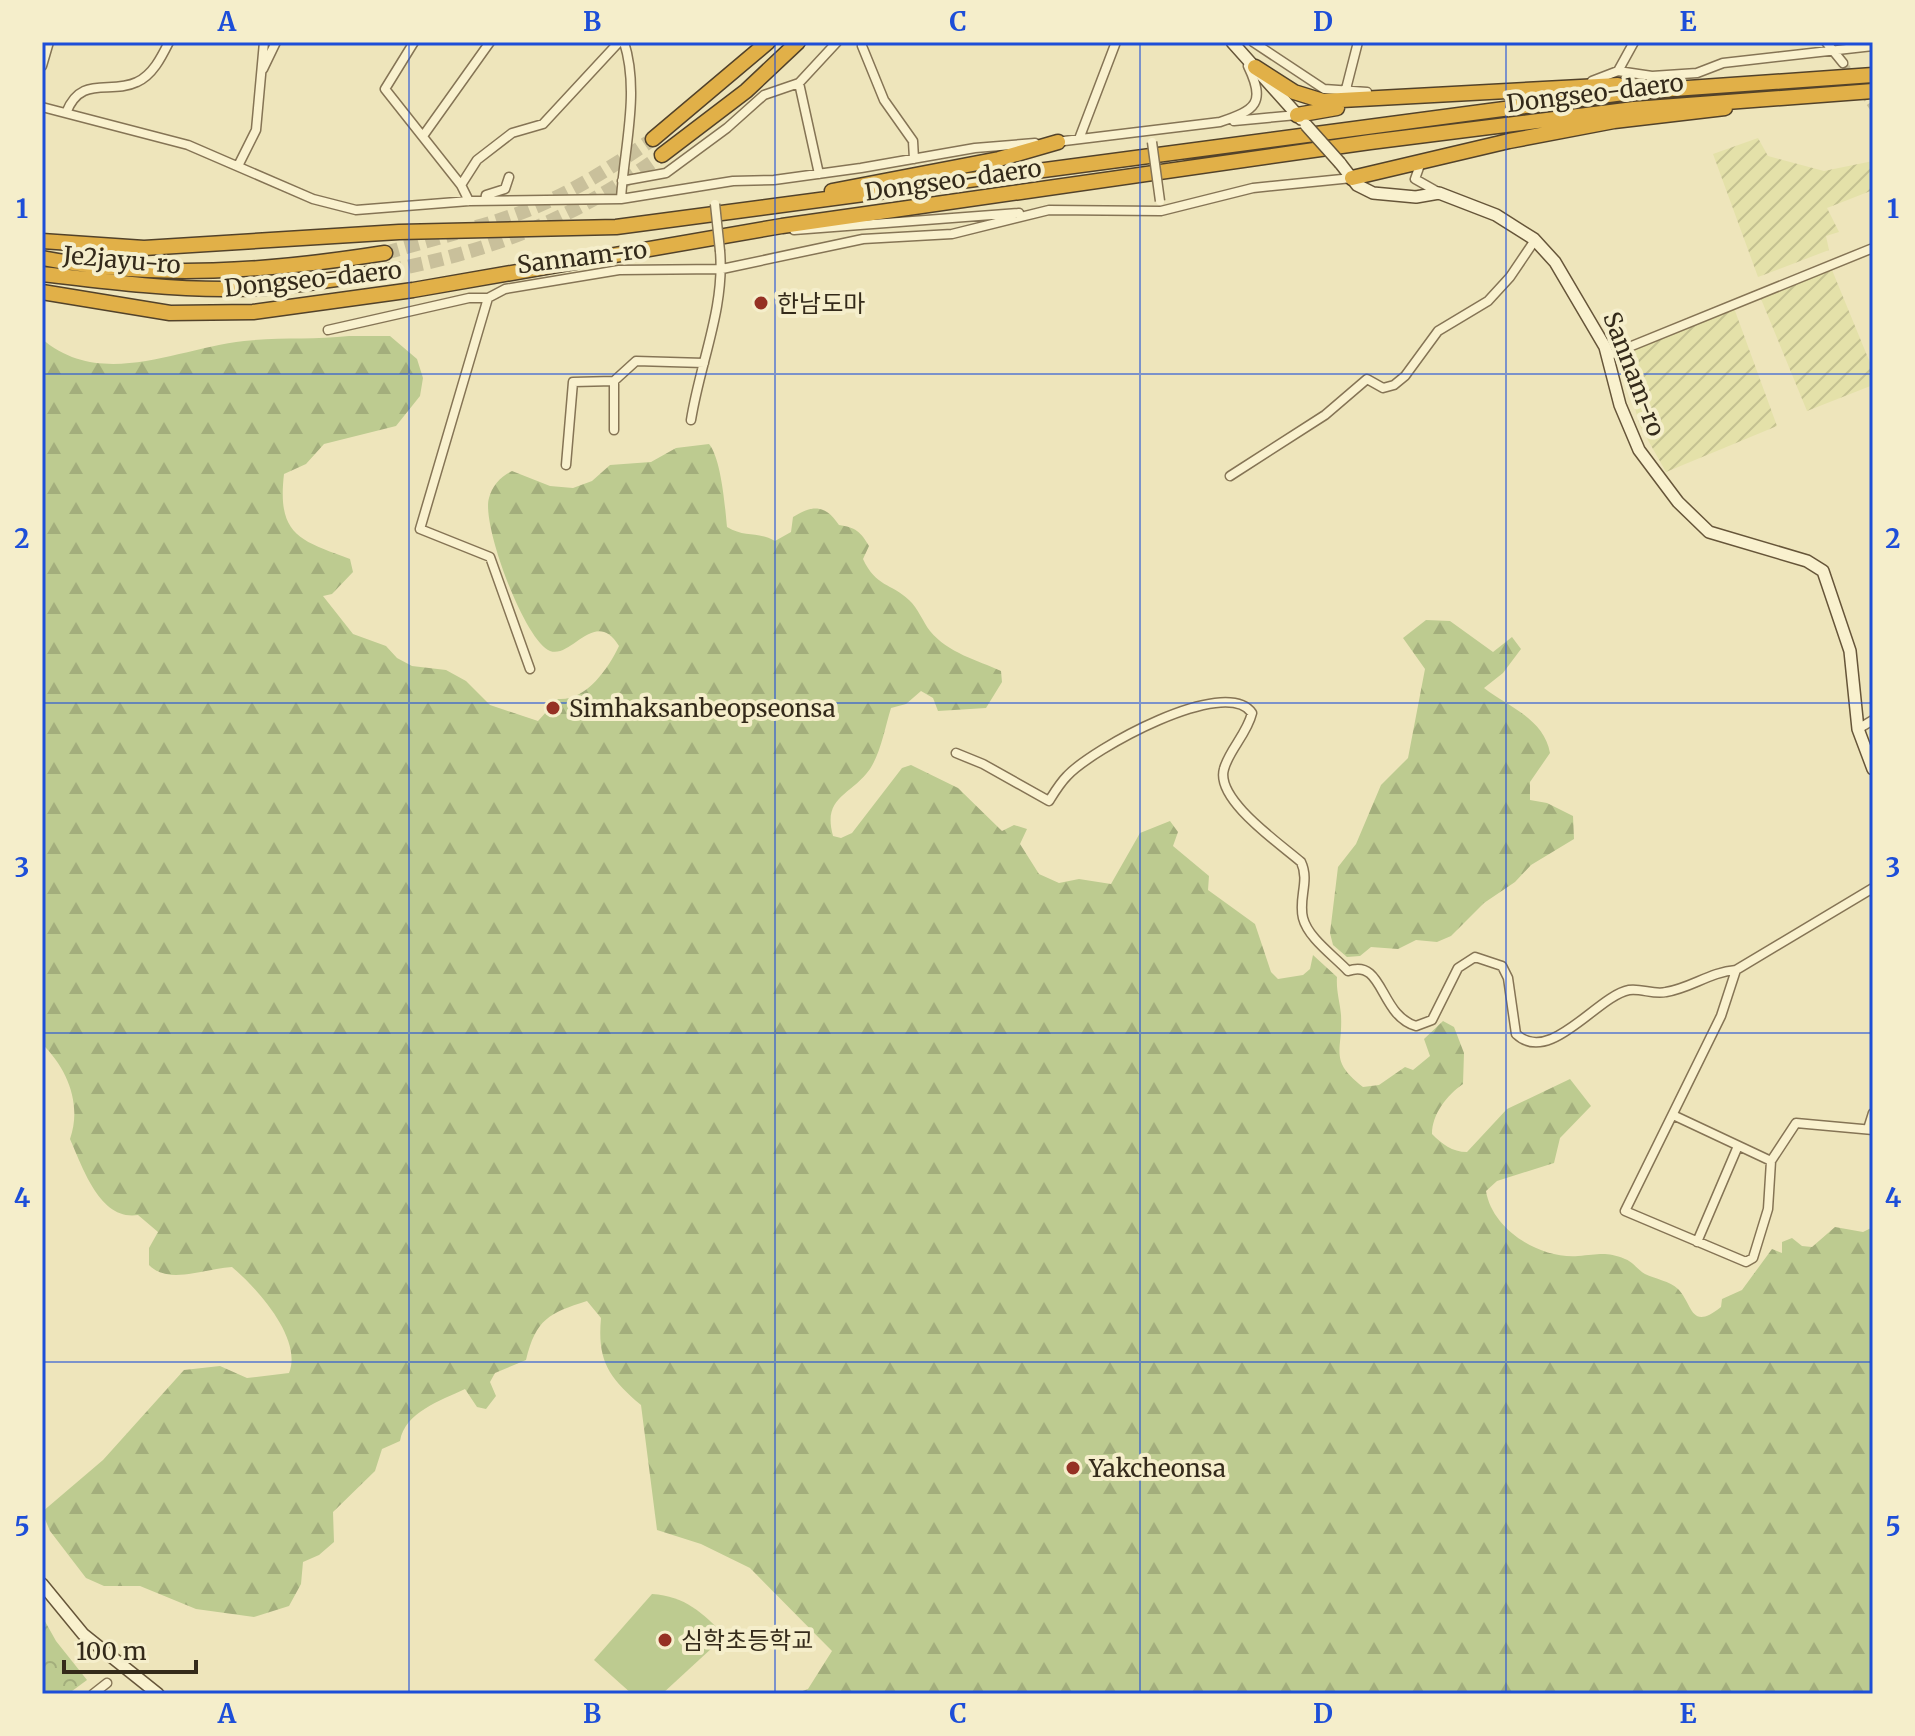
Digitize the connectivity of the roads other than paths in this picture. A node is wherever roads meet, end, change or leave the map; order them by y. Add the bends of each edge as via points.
1 (49, 42) edge
2 (169, 42) edge
3 (264, 42) edge
4 (276, 42) edge
5 (414, 42) edge
6 (490, 42) edge
7 (621, 42) edge
8 (768, 42) edge
9 (798, 42) edge
10 (837, 42) edge
11 (1116, 42) edge
12 (1253, 42) edge
13 (1358, 42) edge
14 (1634, 42) edge
15 (1826, 42) edge
16 (862, 46) dead end
17 (1236, 46) edge
18 (1873, 46) edge
19 (1834, 53) junction
20 (1843, 63) tunnel mouth
21 (42, 66) edge
22 (1255, 67) junction
23 (1618, 71) junction
24 (1873, 75) edge
25 (259, 77) junction
26 (1794, 78) junction
27 (799, 83) junction
28 (1346, 89) junction
29 (1873, 91) edge
30 (1796, 94) junction
31 (1381, 100) junction
32 (42, 107) edge
33 (66, 113) junction
34 (1301, 120) junction
35 (1220, 122) junction
36 (1152, 130) junction
37 (423, 136) junction
38 (653, 139) tunnel mouth
39 (1079, 139) junction
40 (1058, 142) junction
41 (662, 155) tunnel mouth
42 (914, 159) junction
43 (1422, 161) junction
44 (238, 166) junction
45 (819, 174) junction
46 (509, 177) dead end
47 (1352, 178) junction
48 (622, 181) junction
49 (461, 185) junction
50 (714, 185) junction
51 (1439, 193) junction
52 (621, 199) junction
53 (469, 201) junction
54 (485, 201) junction
55 (1160, 206) junction
56 (1049, 210) junction
57 (730, 214) junction
58 (745, 232) junction
59 (1535, 240) junction
60 (42, 241) edge
61 (1873, 248) edge
62 (385, 253) tunnel mouth
63 (42, 258) edge
64 (722, 269) junction
65 (388, 271) tunnel mouth
66 (42, 274) edge
67 (42, 292) edge
68 (488, 298) junction
69 (328, 330) dead end
70 (1607, 356) junction
71 (704, 363) junction
72 (614, 381) junction
73 (691, 420) dead end
74 (614, 430) dead end
75 (566, 465) dead end
76 (1230, 476) dead end
77 (530, 669) dead end
78 (1873, 720) edge
79 (1858, 729) junction
80 (956, 753) dead end
81 (1873, 769) edge
82 (1873, 888) edge
83 (1736, 970) junction
84 (1873, 1113) edge
85 (1673, 1115) junction
86 (1871, 1130) edge
87 (1738, 1146) junction
88 (1771, 1161) junction
89 (1697, 1242) junction
90 (42, 1584) edge
91 (107, 1683) dead end
92 (93, 1694) edge
93 (158, 1694) edge

1 - 21 street
2 - 33 street via 140,81 95,86 80,93
3 - 25 street
4 - 25 street
5 - 37 street via 385,89
6 - 37 street
7 - 48 street via 630,65
7 - 49 street via 543,124 512,133 477,160
8 - 38 highway
9 - 41 highway via 746,91
10 - 27 street
11 - 39 street
12 - 28 street via 1324,89
13 - 28 street
14 - 23 street
15 - 19 street
16 - 42 street via 884,100 913,141
17 - 22 street
17 - 35 street via 1258,86 1258,97 1249,111
18 - 19 street
19 - 20 street
19 - 23 street via 1723,63 1697,73 1652,76
22 - 31 highway via 1313,100
22 - 34 street
23 - 28 street via 1596,81 1408,93
24 - 26 highway, Dongseo-daero
25 - 44 street via 256,130
26 - 31 highway via 1696,78
26 - 57 highway, Dongseo-daero via 1631,92
27 - 45 street
27 - 48 street via 764,95 666,173
29 - 30 highway, Dongseo-daero
30 - 43 highway via 1614,121
30 - 58 highway, Dongseo-daero via 1370,142
31 - 34 highway
32 - 33 street
33 - 44 street via 188,145
34 - 35 street
34 - 47 street, bridge
35 - 36 street
36 - 39 street
36 - 55 street, bridge
37 - 49 street
39 - 40 street
40 - 42 street
40 - 57 highway via 902,178 768,201
42 - 45 street
43 - 47 highway
43 - 51 street via 1415,179
44 - 53 street via 345,209
45 - 50 street
46 - 54 street via 505,189 486,195
47 - 51 street, Sannam-ro via 1373,193 1389,196
47 - 55 street, Sannam-ro via 1253,188
48 - 52 street
49 - 53 street
50 - 52 street
50 - 64 street, bridge
51 - 59 street, Sannam-ro via 1496,215
52 - 54 street
53 - 54 street
55 - 56 street, Sannam-ro
56 - 58 street
56 - 64 street, Sannam-ro via 952,234 863,239
57 - 60 highway, Dongseo-daero via 616,227 399,232 169,247 83,247
58 - 67 highway, Dongseo-daero via 253,312 170,313
59 - 70 street, Sannam-ro via 1596,327
59 - 76 street via 1488,301 1438,331 1394,385 1383,388 1367,379 1325,415
61 - 70 street
62 - 63 highway, Je2jayu-ro via 226,272
64 - 68 street, Sannam-ro via 619,270 505,289
64 - 71 street via 721,297
65 - 66 highway, Je2jayu-ro via 227,290 122,285
68 - 69 street
68 - 77 street, Sannam-ro via 420,529 490,557
70 - 79 street, Sannam-ro via 1639,450 1700,526 1823,571 1850,651
71 - 72 street via 636,361
71 - 73 street
72 - 74 street
72 - 75 street via 573,382
78 - 79 street
79 - 81 street, Sannam-ro
80 - 83 street via 1049,801 1067,775 1124,735 1213,701 1248,707 1250,723 1224,768 1223,787 1301,862 1306,874 1303,917 1309,930 1348,971 1365,969 1396,1015 1416,1026 1432,1020 1458,968 1475,957 1502,966 1516,1034 1531,1043 1551,1039 1626,990 1665,993 1714,972
82 - 83 street
83 - 85 street via 1721,1016
84 - 86 street
85 - 87 street
85 - 89 street via 1625,1211
86 - 88 street via 1796,1123
87 - 88 street
87 - 89 street
88 - 89 street via 1768,1209 1753,1258 1746,1262
90 - 93 street via 83,1634
91 - 92 street

